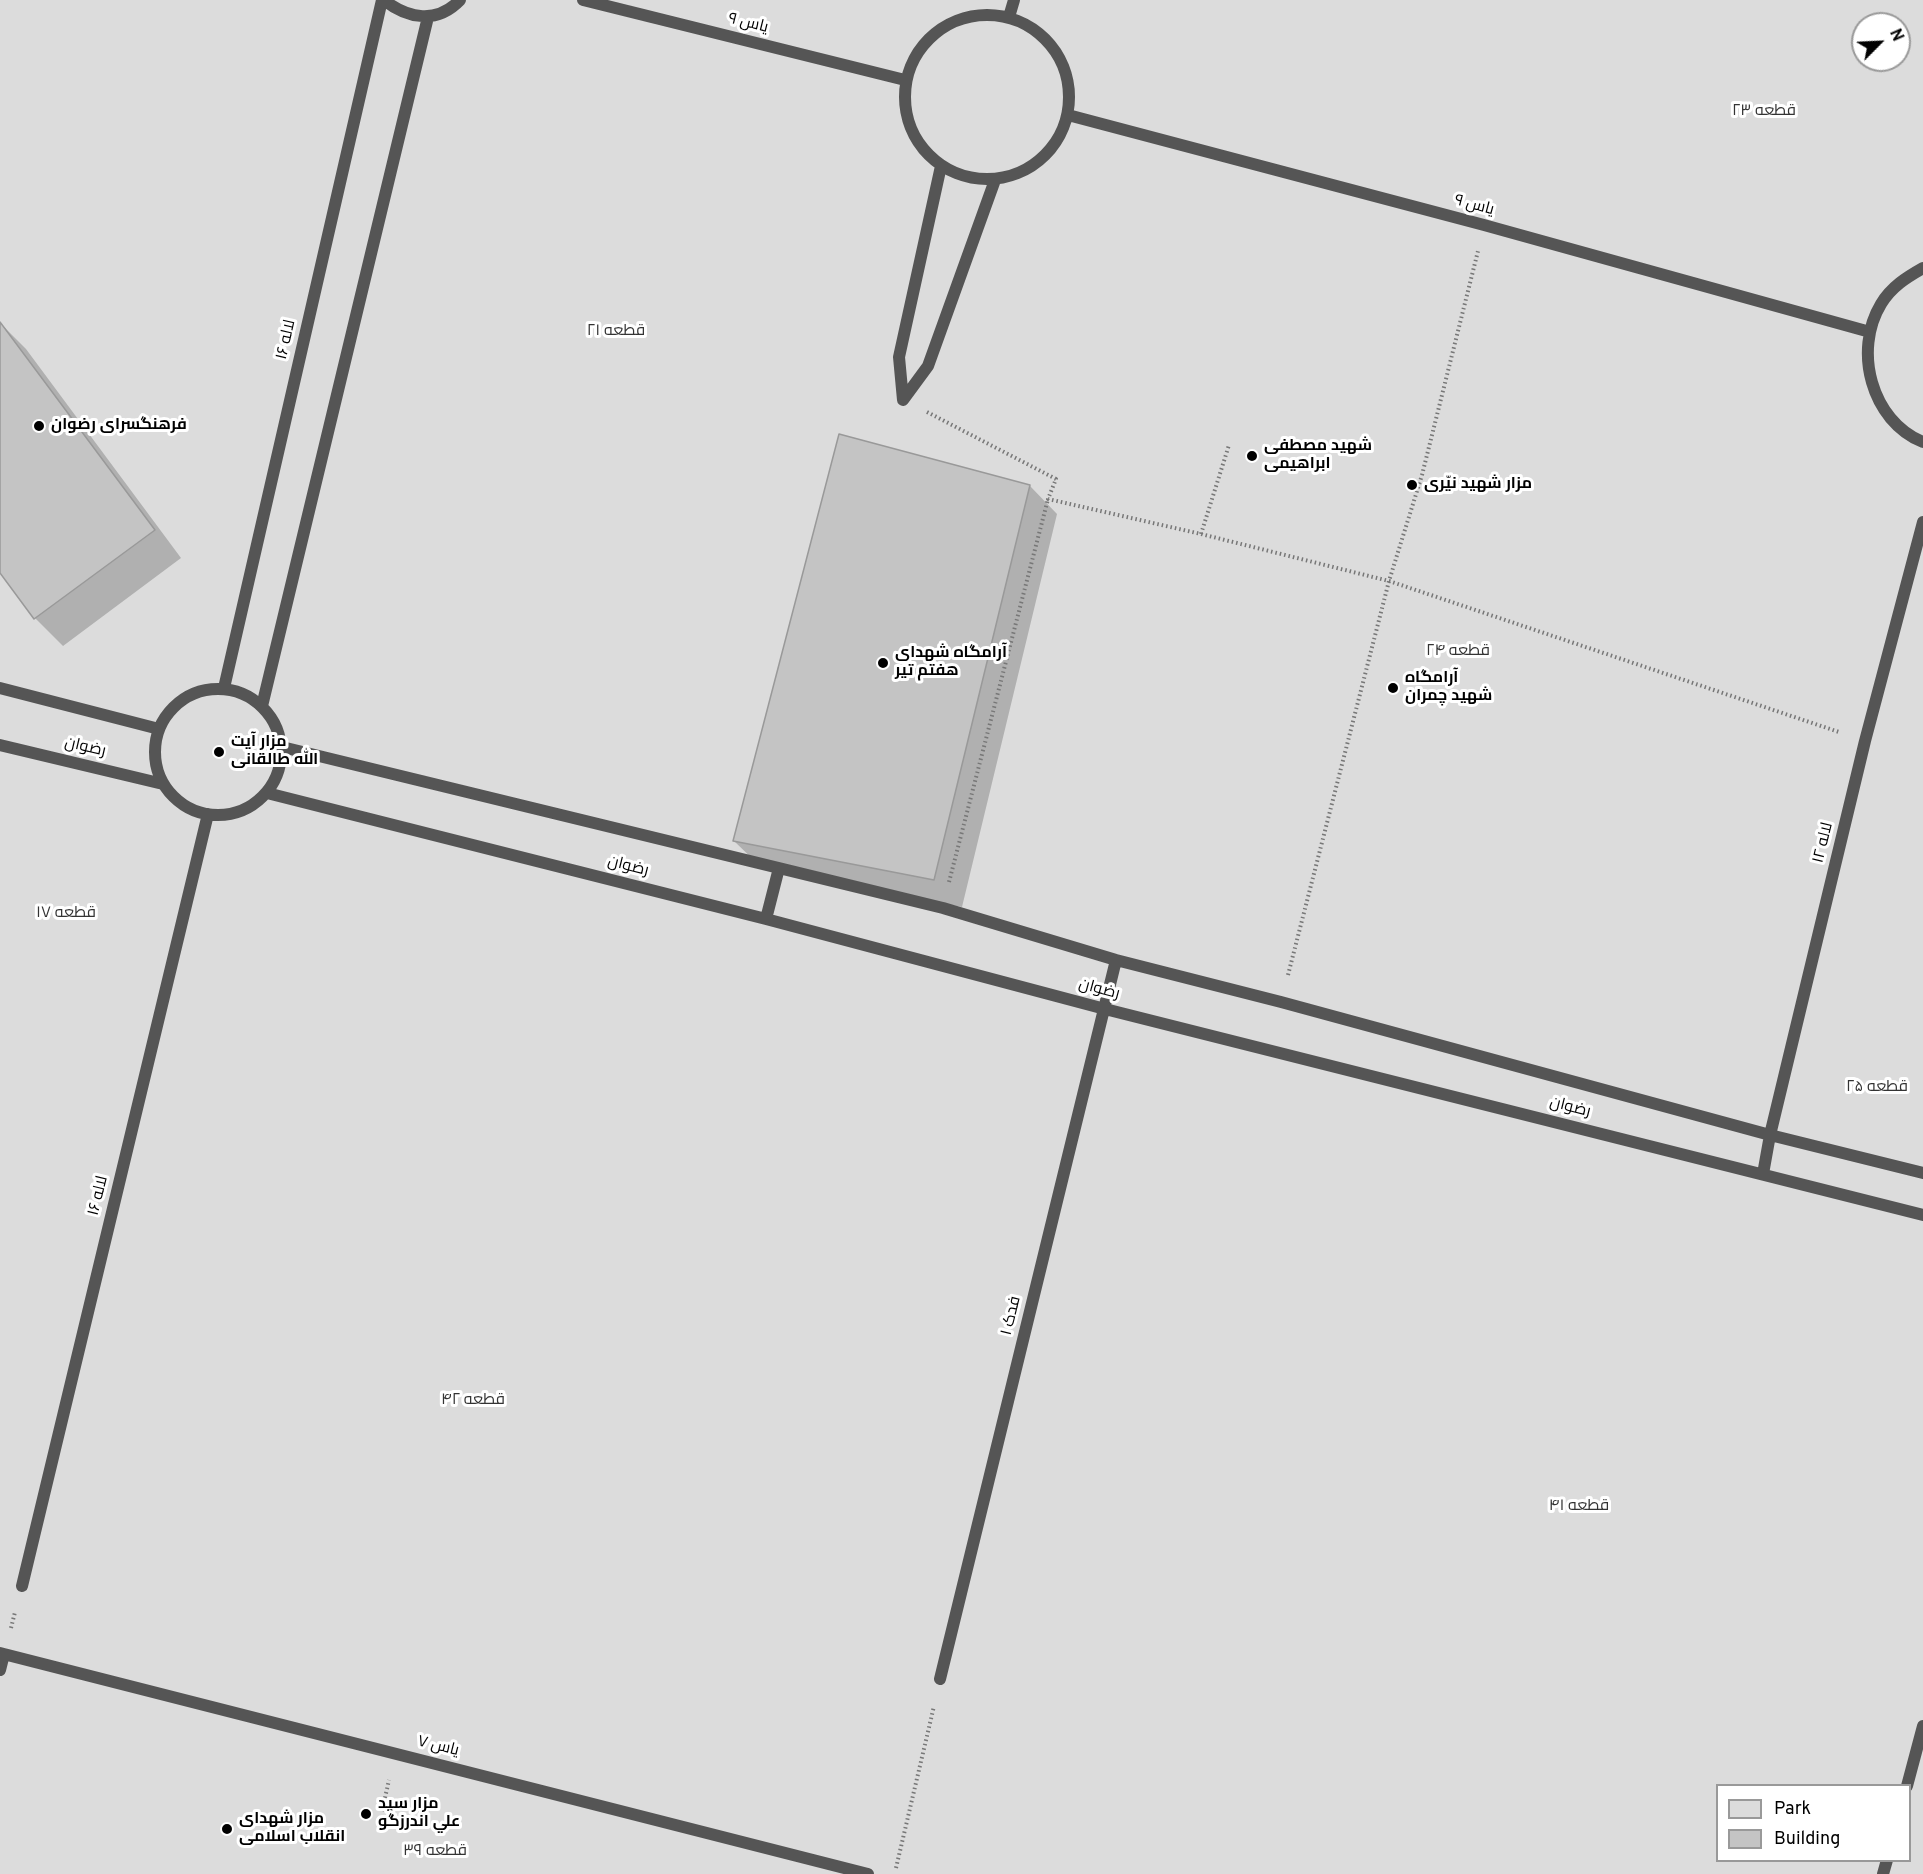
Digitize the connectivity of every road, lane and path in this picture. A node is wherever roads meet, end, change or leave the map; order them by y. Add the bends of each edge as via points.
1 (383, 0) edge
2 (460, 0) edge
3 (583, 0) edge
4 (1014, 0) edge
5 (428, 17) junction
6 (1009, 17) junction
7 (905, 80) junction
8 (1068, 115) junction
9 (941, 166) junction
10 (995, 180) junction
11 (1484, 225) junction
12 (1923, 268) edge
13 (1870, 332) junction
14 (903, 400) junction
15 (1923, 442) edge
16 (1229, 445) dead end
17 (1048, 499) junction
18 (1923, 522) edge
19 (1201, 534) junction
20 (1389, 581) junction
21 (0, 688) edge
22 (224, 688) junction
23 (262, 706) junction
24 (159, 729) junction
25 (1865, 741) junction
26 (0, 745) edge
27 (282, 747) junction
28 (163, 784) junction
29 (267, 793) junction
30 (208, 814) junction
31 (779, 868) junction
32 (943, 908) junction
33 (766, 919) junction
34 (1116, 960) junction
35 (1281, 1002) junction
36 (1105, 1009) junction
37 (1770, 1135) junction
38 (1923, 1173) edge
39 (1763, 1174) junction
40 (1923, 1215) edge
41 (22, 1586) joint
42 (2, 1653) edge
43 (0, 1670) edge
44 (940, 1679) joint
45 (1923, 1726) edge
46 (1907, 1784) edge
47 (868, 1874) edge
48 (895, 1874) edge

1 - 5 lane via 396,10
1 - 22 lane, لاله ۱۶
2 - 5 lane via 445,12
3 - 7 lane, یاس ۹
4 - 6 lane
5 - 23 lane
6 - 7 lane via 982,14 956,20 933,34 915,55
6 - 8 lane via 1032,27 1051,44 1064,66 1069,90
7 - 9 lane via 904,105 910,128 923,149
8 - 10 lane via 1058,139 1042,159 1020,173
8 - 11 lane, یاس ۹
9 - 10 lane via 967,177
9 - 14 lane via 899,357
10 - 14 lane via 928,366
11 - 13 lane, یاس ۹
11 - 20 path via 1422,475
12 - 13 lane via 1902,280 1882,304
13 - 15 lane via 1868,362 1875,392 1891,418
14 - 17 path via 1056,479
16 - 19 path
17 - 19 path
17 - 32 path
18 - 25 lane, لاله ۱۲
19 - 20 path
20 - 25 path
20 - 35 path
21 - 24 lane
22 - 23 lane via 244,694
22 - 24 lane via 203,690 184,698 169,711
23 - 27 lane via 272,718
24 - 28 lane via 154,747
25 - 37 lane, لاله ۱۲
26 - 28 lane, رضوان
27 - 29 lane via 276,779
27 - 31 lane, رضوان
28 - 30 lane via 190,809
29 - 30 lane via 230,814
29 - 33 lane, رضوان
30 - 41 lane, لاله ۱۶
31 - 32 lane, رضوان
31 - 33 lane
32 - 34 lane, رضوان
33 - 36 lane, رضوان
34 - 35 lane, رضوان
34 - 36 lane, فدک ۱
35 - 37 lane, رضوان
36 - 39 lane, رضوان
36 - 44 lane, فدک ۱
37 - 38 lane, رضوان
37 - 39 lane, لاله ۱۲
39 - 40 lane, رضوان
41 - 42 path
42 - 43 lane
42 - 47 lane, یاس ۷
44 - 48 path
45 - 46 lane

